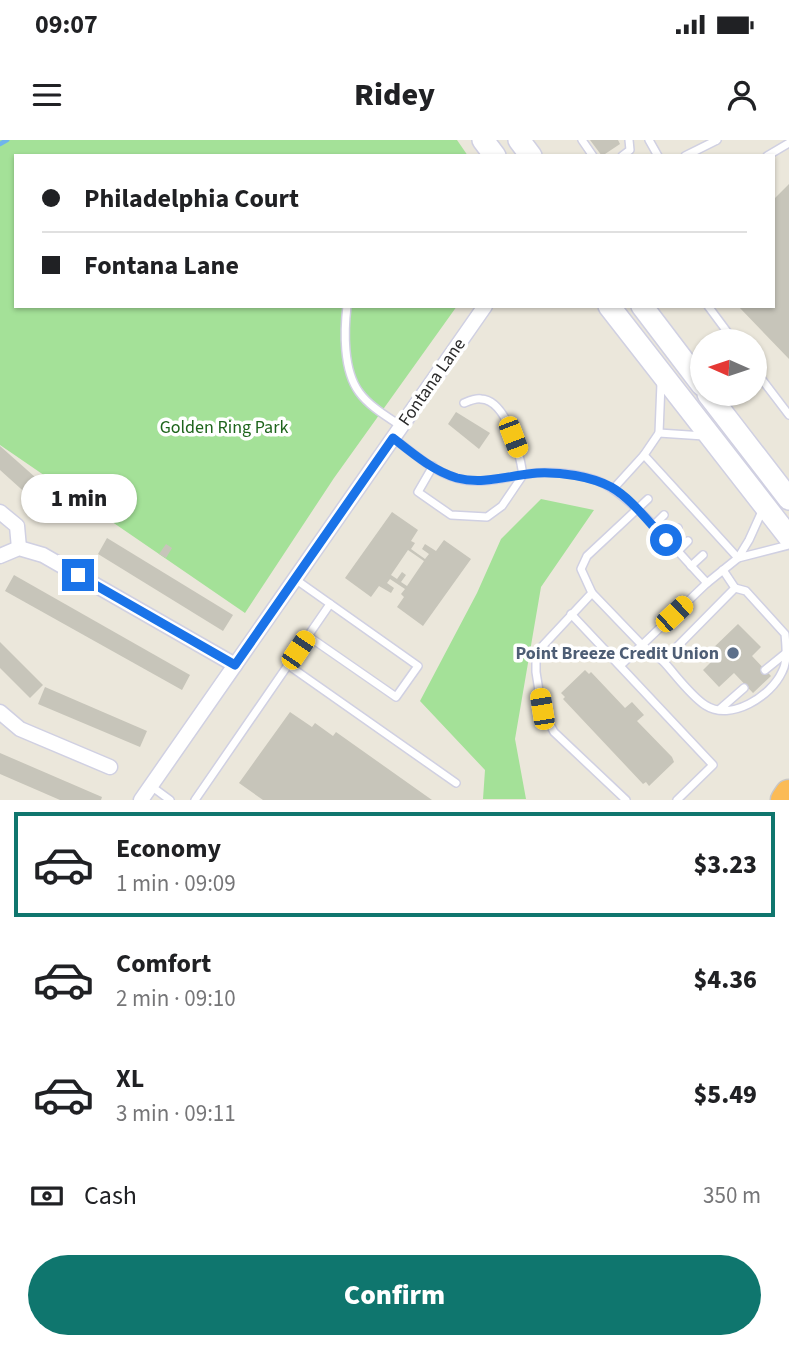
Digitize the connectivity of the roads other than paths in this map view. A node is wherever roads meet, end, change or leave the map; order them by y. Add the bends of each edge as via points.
1 (717, 140) edge
2 (789, 143) edge
3 (689, 154) edge
4 (770, 154) edge
5 (347, 308) edge
6 (484, 308) edge
7 (611, 308) edge
8 (644, 308) edge
9 (709, 308) edge
10 (725, 329) edge
11 (690, 369) edge
12 (661, 372) junction
13 (767, 386) edge
14 (464, 403) dead end
15 (717, 406) edge
16 (789, 415) edge
17 (397, 432) junction
18 (659, 433) junction
19 (712, 438) junction
20 (644, 455) junction
21 (433, 467) junction
22 (523, 475) junction
23 (614, 488) junction
24 (648, 499) dead end
25 (789, 499) edge
26 (765, 506) junction
27 (637, 510) junction
28 (0, 512) edge
29 (664, 515) dead end
30 (653, 526) junction
31 (678, 528) dead end
32 (789, 537) edge
33 (666, 540) junction
34 (688, 541) dead end
35 (789, 545) edge
36 (19, 548) junction
37 (677, 552) junction
38 (703, 555) dead end
39 (0, 556) edge
40 (738, 558) junction
41 (691, 566) junction
42 (723, 570) junction
43 (294, 579) junction
44 (707, 583) junction
45 (735, 588) junction
46 (592, 593) junction
47 (330, 604) junction
48 (571, 614) junction
49 (308, 636) junction
50 (641, 644) junction
51 (786, 653) junction
52 (663, 661) junction
53 (235, 665) junction
54 (288, 665) junction
55 (621, 665) junction
56 (765, 670) dead end
57 (744, 688) dead end
58 (720, 709) junction
59 (0, 712) edge
60 (110, 767) dead end
61 (456, 783) dead end
62 (151, 786) junction
63 (789, 794) edge
64 (141, 800) edge
65 (170, 800) edge
66 (195, 800) edge
67 (626, 800) edge
68 (677, 800) edge
69 (785, 800) edge

1 - 3 lane
2 - 4 lane
5 - 17 lane via 348,357 357,390
6 - 17 street, Fontana Lane
7 - 12 main road
8 - 11 main road
9 - 10 lane
12 - 18 lane
12 - 19 main road
13 - 16 lane
14 - 22 lane via 480,398 504,416
15 - 25 main road
17 - 21 lane
17 - 43 street, Fontana Lane
18 - 19 lane
18 - 20 lane
19 - 26 main road
20 - 23 lane
20 - 40 lane via 664,483
21 - 22 lane via 467,480
21 - 22 lane via 418,492 452,515 487,517 495,513
22 - 23 lane via 569,475
23 - 27 lane
24 - 27 lane
26 - 32 main road
26 - 40 lane
27 - 30 lane
27 - 46 lane via 587,556 581,569
28 - 36 street via 17,526
29 - 30 lane
30 - 33 lane
31 - 33 lane
33 - 37 lane
34 - 37 lane
35 - 40 lane
36 - 39 street
36 - 53 street via 55,562
37 - 41 lane
38 - 41 lane
40 - 42 lane
41 - 44 lane
42 - 44 lane
42 - 45 lane
43 - 47 lane
43 - 53 street, Fontana Lane
44 - 50 lane
45 - 51 lane via 746,591 785,634
45 - 52 lane
46 - 48 lane
46 - 50 lane
47 - 49 lane
47 - 49 lane via 418,666 396,697
48 - 55 lane
48 - 67 lane via 536,653 542,709 554,732
49 - 54 lane
50 - 52 lane
50 - 55 lane
51 - 56 lane
51 - 58 lane via 781,675 755,701 738,710
52 - 58 lane via 704,704
53 - 62 street, Fontana Lane
54 - 61 lane
54 - 66 lane
55 - 68 lane via 713,765
57 - 58 lane
59 - 60 street via 20,729
62 - 64 street, Fontana Lane
62 - 65 lane
63 - 69 highway

